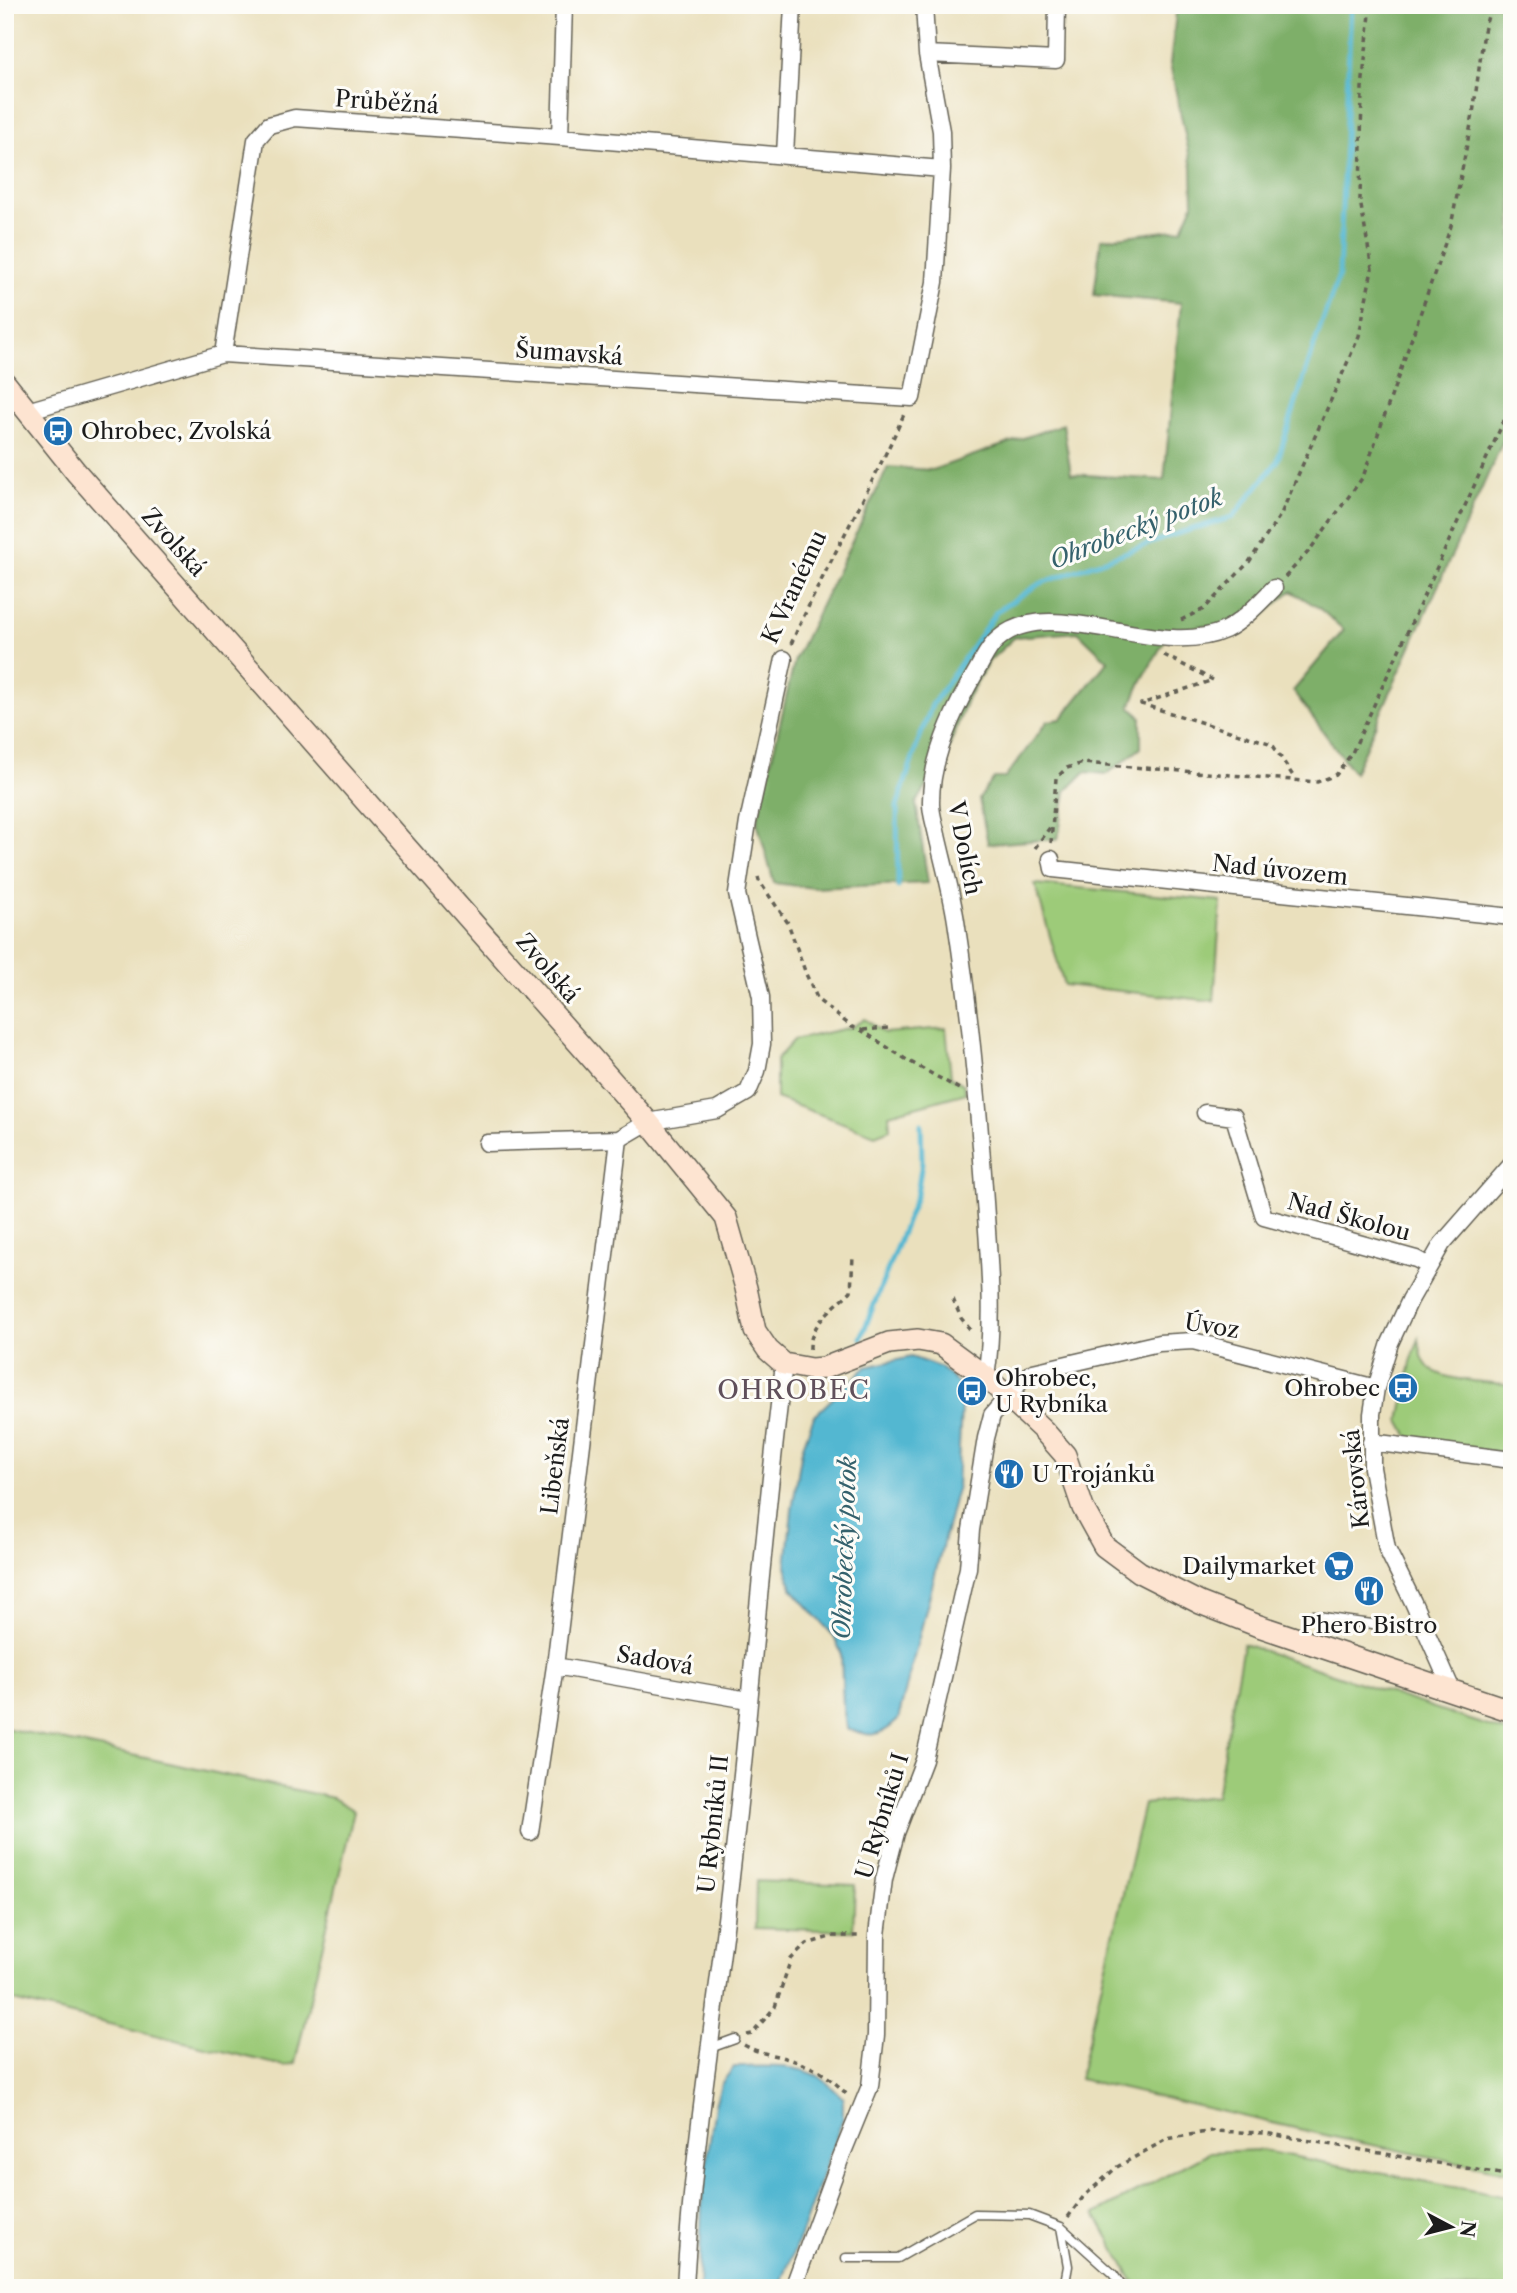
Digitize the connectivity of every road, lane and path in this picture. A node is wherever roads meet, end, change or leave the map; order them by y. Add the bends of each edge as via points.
1 (564, 5) edge
2 (793, 5) edge
3 (924, 5) edge
4 (1057, 5) edge
5 (1371, 5) edge
6 (1491, 5) edge
7 (927, 54) junction
8 (560, 137) junction
9 (785, 155) junction
10 (942, 169) junction
11 (223, 355) junction
12 (5, 383) edge
13 (912, 398) junction
14 (1512, 403) edge
15 (27, 411) junction
16 (1274, 588) joint
17 (1144, 636) junction
18 (1164, 655) dead end
19 (784, 659) joint
20 (1296, 781) junction
21 (1051, 859) joint
22 (757, 870) dead end
23 (1511, 915) edge
24 (889, 1028) dead end
25 (861, 1030) junction
26 (978, 1099) junction
27 (1205, 1112) dead end
28 (648, 1122) junction
29 (619, 1139) junction
30 (486, 1143) dead end
31 (1512, 1164) edge
32 (853, 1257) dead end
33 (1429, 1266) junction
34 (953, 1299) dead end
35 (990, 1343) junction
36 (784, 1364) junction
37 (811, 1369) junction
38 (986, 1377) junction
39 (1376, 1388) junction
40 (1007, 1396) junction
41 (1371, 1442) junction
42 (1512, 1460) edge
43 (1313, 1615) dead end
44 (1424, 1627) junction
45 (555, 1666) junction
46 (1452, 1690) junction
47 (748, 1700) junction
48 (1512, 1711) edge
49 (530, 1832) dead end
50 (877, 1936) junction
51 (735, 2039) junction
52 (710, 2048) junction
53 (861, 2111) junction
54 (1512, 2176) edge
55 (1060, 2227) junction
56 (846, 2258) dead end
57 (685, 2288) edge
58 (793, 2288) edge
59 (1064, 2288) edge
60 (1123, 2288) edge

1 - 8 street
2 - 9 street
3 - 7 street
4 - 7 street via 1056,60
5 - 17 path via 1362,88 1360,200 1372,269 1359,336 1281,514 1249,562 1204,609
6 - 16 path via 1451,226 1363,477 1309,551
7 - 10 street via 941,131
8 - 9 street, Průběžná
8 - 11 street, Průběžná via 295,118 269,125 256,140
9 - 10 street, Průběžná
10 - 13 street via 935,282
11 - 13 street, Šumavská
11 - 15 street
12 - 15 street, Zvolská
13 - 19 path, K Vranému
14 - 20 path via 1352,752 1336,775 1317,782
15 - 28 street, Zvolská
16 - 17 street, V Dolích via 1227,629 1184,639
17 - 26 street, V Dolích via 1057,622 1015,629 998,639 957,703 935,767 930,805 957,925
18 - 20 path via 1213,680 1141,704 1272,744
19 - 28 street, K Vranému via 737,894 761,997 762,1044 757,1070 748,1092 717,1110
20 - 21 path via 1083,763 1067,768 1056,778
21 - 23 street, Nad úvozem via 1054,869
22 - 25 path via 759,881 788,923 818,1000
24 - 25 path
25 - 26 path
26 - 35 street, V Dolích
27 - 33 street, Nad Školou via 1234,1117 1264,1217
28 - 29 street
28 - 36 street, Zvolská via 726,1218 755,1331
29 - 30 street
29 - 45 street, Libeňská
31 - 33 street, Károvská via 1442,1244
32 - 37 path via 851,1291 815,1327 810,1340
33 - 39 street, Károvská via 1390,1343
34 - 35 path via 975,1336
35 - 38 street, V Dolích
36 - 37 street
36 - 47 street, U Rybníků II
37 - 38 street via 889,1343 918,1340 941,1344
38 - 40 street
39 - 40 street, Úvoz via 1193,1341 1159,1343 1033,1373
39 - 41 street, Károvská
40 - 46 street via 1065,1455 1083,1508 1104,1546 1139,1572 1256,1625
40 - 50 street, U Rybníků I via 992,1415 986,1438 968,1568 923,1760 884,1880
41 - 42 street
41 - 44 street, Károvská via 1387,1549
43 - 44 lane
44 - 46 street, Károvská
45 - 47 street, Sadová
45 - 49 street, Libeňská
46 - 48 street
47 - 52 street, U Rybníků II
50 - 51 path via 833,1936 807,1944 792,1959 775,2007 752,2034
50 - 53 street, U Rybníků I via 876,2035 870,2086
51 - 52 lane
51 - 53 path via 756,2052 819,2070
52 - 57 street, U Rybníků II via 689,2206
53 - 58 street, U Rybníků I
54 - 55 path via 1265,2133 1212,2131 1167,2139 1117,2167 1084,2196
55 - 56 lane via 1029,2215 975,2214 898,2258
55 - 59 lane via 1068,2266
55 - 60 lane

